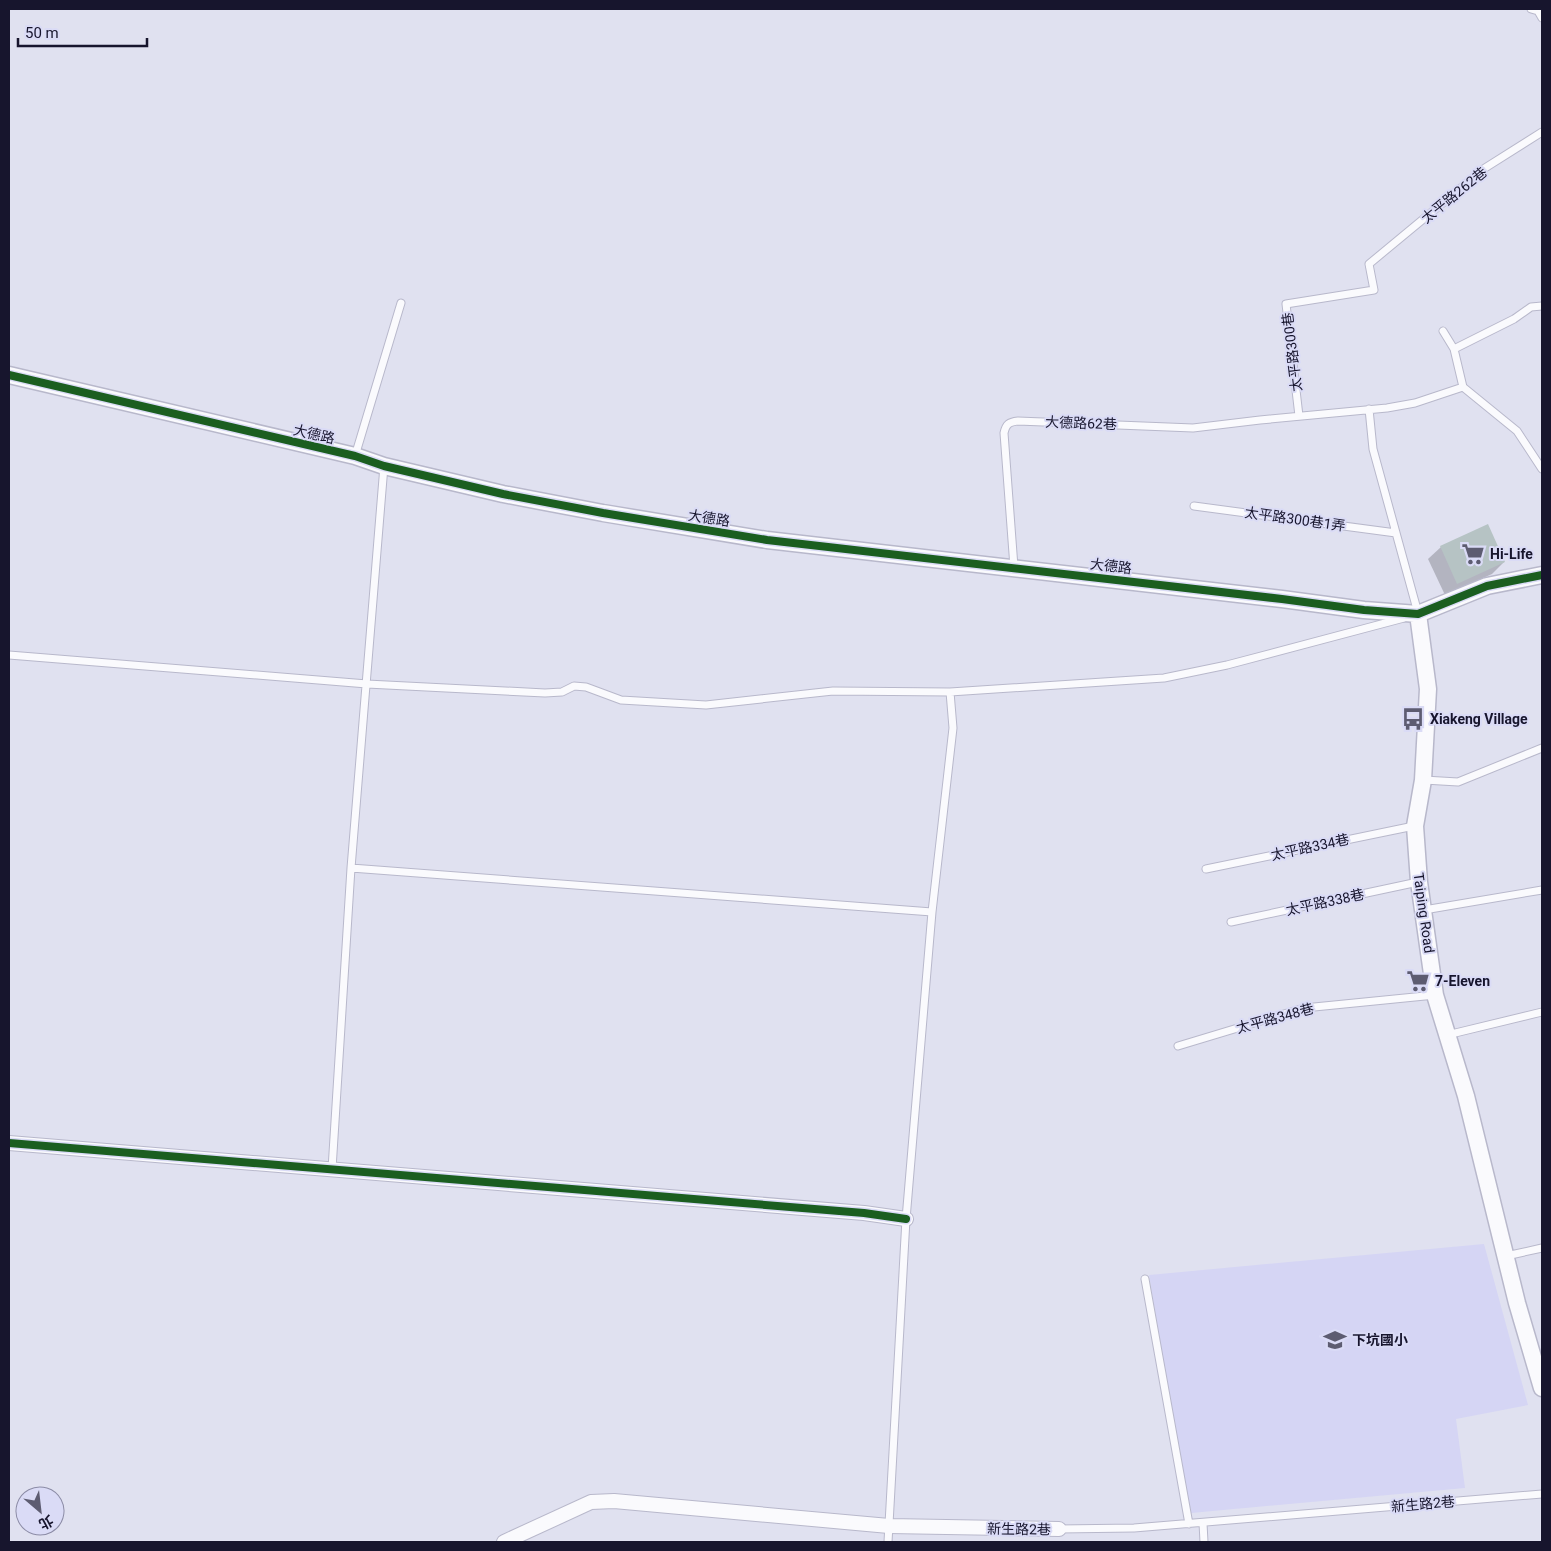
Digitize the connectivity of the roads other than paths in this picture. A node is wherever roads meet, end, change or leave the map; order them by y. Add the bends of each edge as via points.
1 (1542, 132) edge
2 (1369, 264) joint
3 (401, 303) dead end
4 (1542, 306) edge
5 (1443, 331) dead end
6 (1454, 349) junction
7 (9, 375) edge
8 (1463, 387) junction
9 (1369, 409) junction
10 (1299, 416) junction
11 (355, 456) junction
12 (384, 466) junction
13 (1542, 469) edge
14 (1194, 506) dead end
15 (1396, 533) junction
16 (1014, 568) junction
17 (1542, 575) edge
18 (1418, 614) junction
19 (9, 655) edge
20 (367, 684) junction
21 (950, 692) junction
22 (1542, 748) edge
23 (1423, 780) junction
24 (1415, 826) junction
25 (351, 868) junction
26 (1206, 869) dead end
27 (1418, 882) junction
28 (1542, 890) edge
29 (1423, 910) junction
30 (932, 912) junction
31 (1231, 922) dead end
32 (1435, 995) junction
33 (1542, 1012) edge
34 (1447, 1035) junction
35 (1178, 1046) dead end
36 (9, 1143) edge
37 (332, 1169) junction
38 (906, 1219) junction
39 (1542, 1248) edge
40 (1506, 1256) junction
41 (1146, 1279) dead end
42 (1542, 1388) edge
43 (1542, 1494) edge
44 (1203, 1523) junction
45 (1189, 1524) junction
46 (889, 1526) junction
47 (1059, 1529) joint
48 (504, 1542) edge
49 (888, 1542) edge
50 (1204, 1542) edge

1 - 2 lane, 太平路262巷 via 1485,168
2 - 10 lane, 太平路300巷 via 1374,290 1286,304
3 - 11 lane
4 - 6 lane via 1530,307
5 - 6 lane
6 - 8 lane
7 - 11 street, 大德路
8 - 9 lane via 1415,403
8 - 13 lane via 1517,431
9 - 10 lane
9 - 15 lane via 1373,450
10 - 16 lane, 大德路62巷 via 1193,428 1010,422 1004,433
11 - 12 street, 大德路
12 - 16 street, 大德路 via 530,499 767,540
12 - 20 lane
14 - 15 lane, 太平路300巷1弄
15 - 18 lane
16 - 18 street, 大德路
17 - 18 street via 1487,586
18 - 21 lane via 1227,665 1164,678
18 - 23 street, Taiping Road via 1428,688
19 - 20 lane
20 - 21 lane via 545,693 580,686 621,700 706,705 833,691
20 - 25 lane
21 - 30 lane via 953,728
22 - 23 lane via 1458,782
23 - 24 street, Taiping Road
24 - 26 lane, 太平路334巷
24 - 27 street, Taiping Road
25 - 30 lane
25 - 37 lane
27 - 29 street, Taiping Road
27 - 31 lane, 太平路338巷
28 - 29 lane
29 - 32 street, Taiping Road
30 - 38 lane
32 - 34 street, Taiping Road
32 - 35 lane, 太平路348巷 via 1304,1008
33 - 34 lane
34 - 40 street, Taiping Road via 1466,1096
36 - 37 street
37 - 38 street
38 - 46 lane
39 - 40 lane
40 - 42 street, Taiping Road
41 - 45 lane
43 - 44 lane, 新生路2巷
44 - 45 lane, 新生路2巷
44 - 50 lane
45 - 47 lane, 新生路2巷
46 - 47 street, 新生路2巷
46 - 48 street, 新生路2巷 via 614,1501 591,1502
46 - 49 lane

